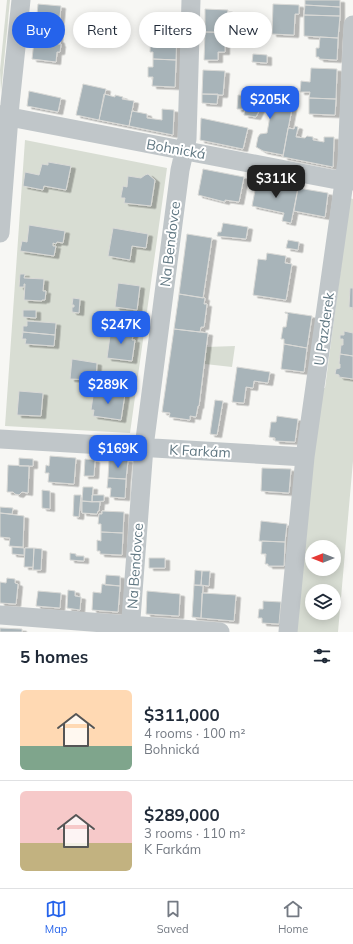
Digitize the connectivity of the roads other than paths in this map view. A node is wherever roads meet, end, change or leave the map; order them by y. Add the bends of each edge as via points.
1 (21, 0) edge
2 (191, 0) edge
3 (353, 25) edge
4 (4, 116) edge
5 (184, 150) junction
6 (349, 181) edge
7 (0, 233) edge
8 (0, 439) edge
9 (144, 447) junction
10 (305, 457) junction
11 (0, 615) edge
12 (131, 629) edge
13 (220, 632) edge
14 (288, 632) edge

1 - 4 street
2 - 5 street, Na Bendovce via 187,132
3 - 6 street, U Pazderek
4 - 5 street, Bohnická
4 - 7 street
5 - 6 street, Bohnická
5 - 9 street, Na Bendovce
6 - 10 street, U Pazderek
8 - 9 street, K Farkám
9 - 10 street, K Farkám
9 - 12 street, Na Bendovce
10 - 14 street, U Pazderek
11 - 12 street
12 - 13 street

